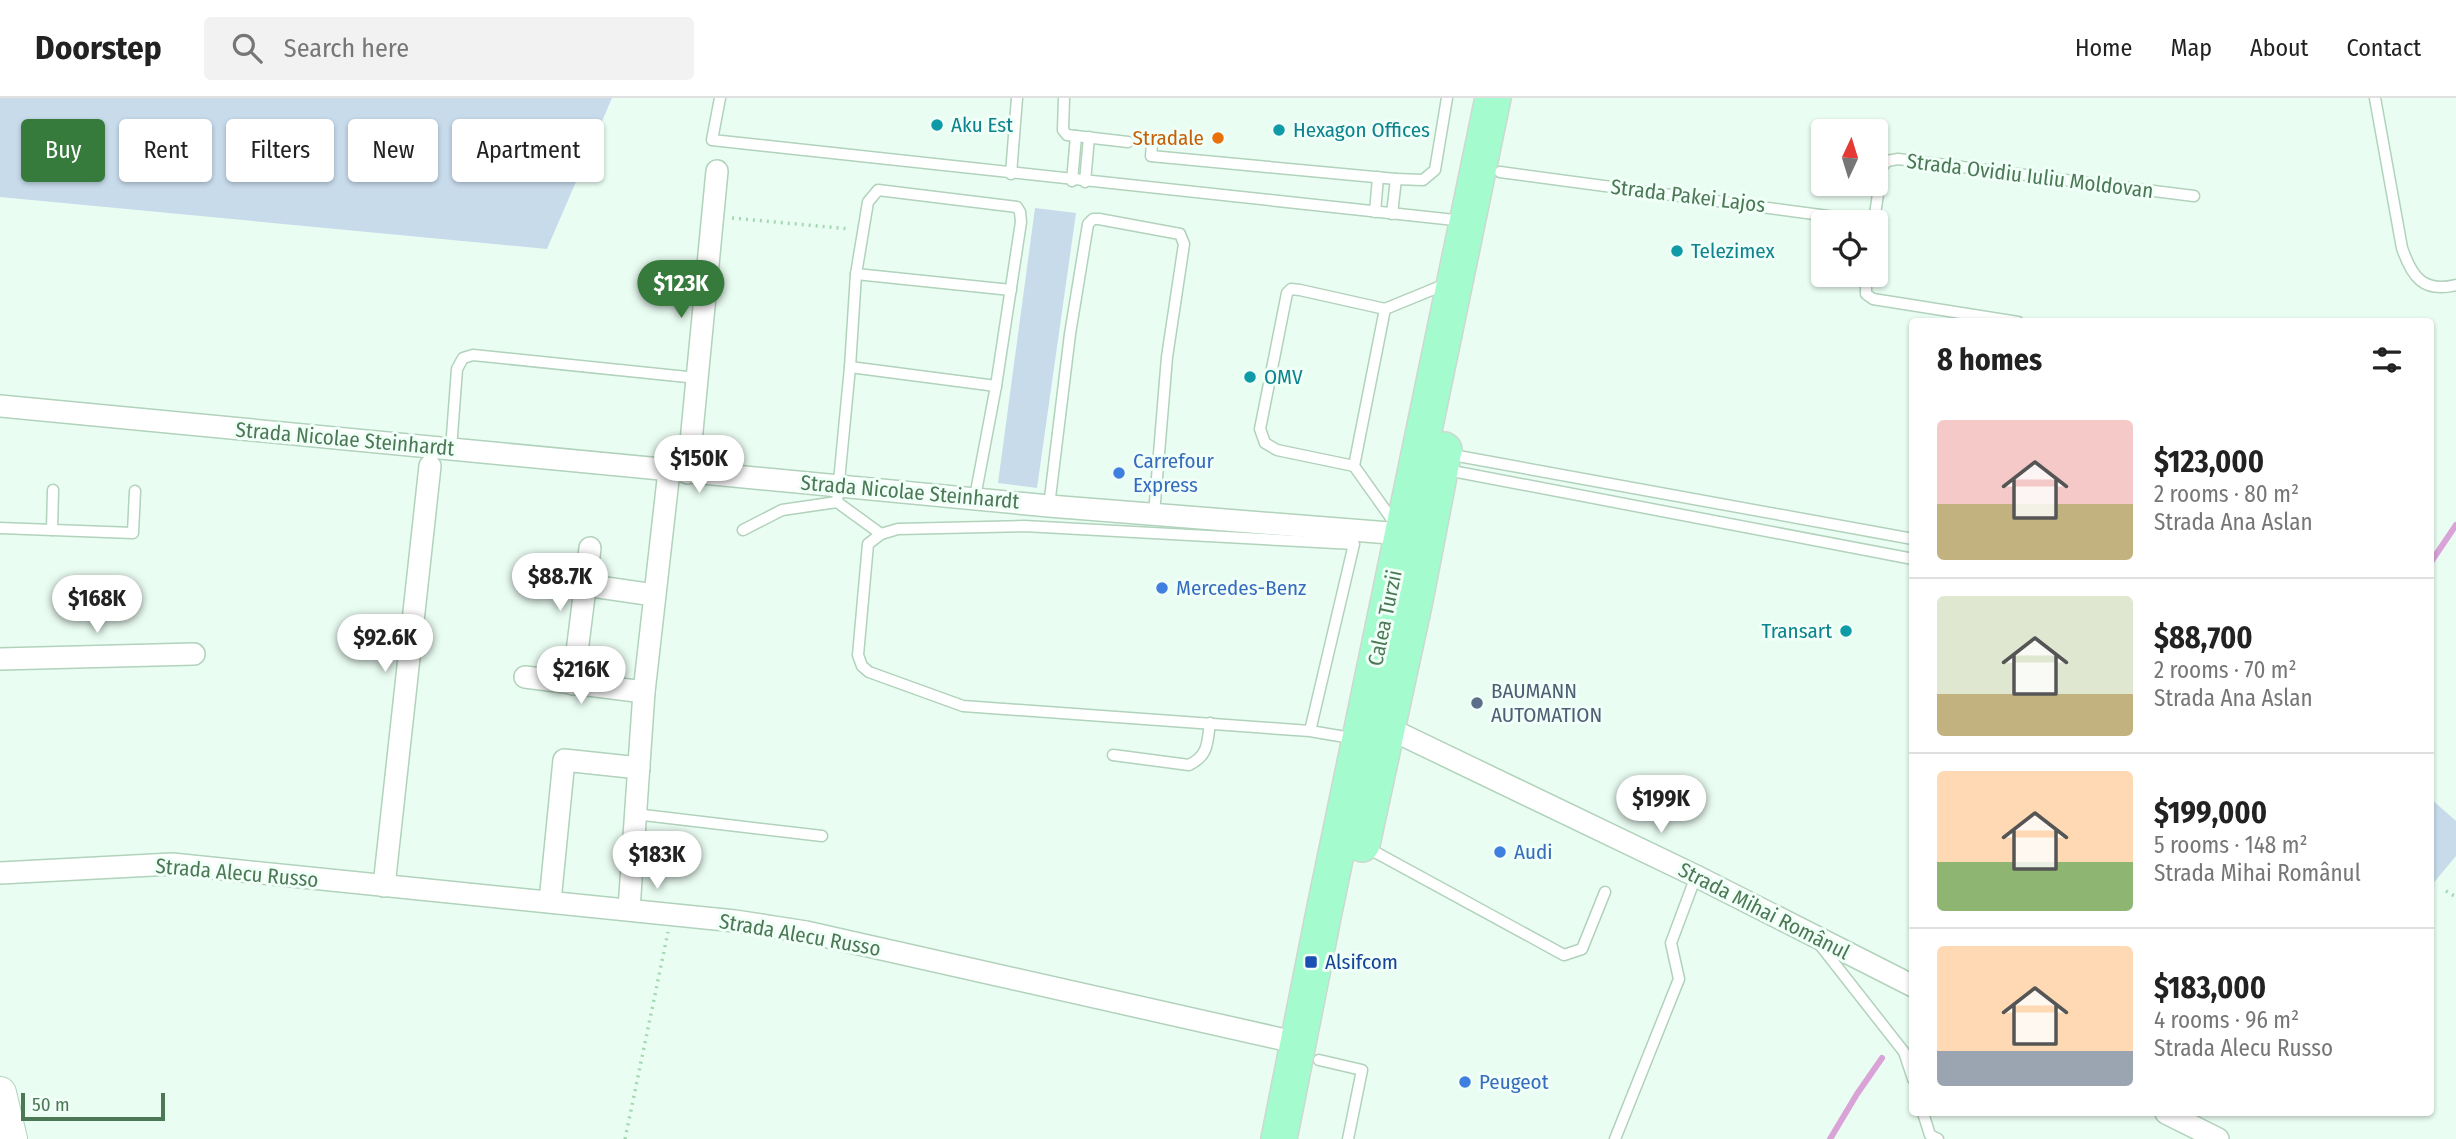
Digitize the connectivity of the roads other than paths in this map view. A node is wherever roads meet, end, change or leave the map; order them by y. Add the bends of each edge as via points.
1 (720, 98) edge
2 (1017, 98) edge
3 (1064, 98) edge
4 (1447, 98) edge
5 (1493, 98) edge
6 (1515, 98) edge
7 (2375, 98) edge
8 (1076, 136) junction
9 (1089, 137) junction
10 (1128, 142) dead end
11 (1152, 144) dead end
12 (717, 171) dead end
13 (1500, 172) junction
14 (1011, 174) junction
15 (1378, 177) junction
16 (1396, 179) junction
17 (1072, 181) junction
18 (1085, 182) junction
19 (2194, 196) dead end
20 (1876, 210) edge
21 (1375, 212) junction
22 (1811, 213) edge
23 (1392, 214) junction
24 (1466, 221) junction
25 (856, 274) junction
26 (1455, 280) junction
27 (2456, 285) edge
28 (1866, 287) edge
29 (1011, 290) junction
30 (1385, 309) junction
31 (1993, 318) edge
32 (850, 367) junction
33 (697, 378) junction
34 (996, 386) junction
35 (0, 406) edge
36 (451, 449) junction
37 (1442, 461) junction
38 (430, 466) dead end
39 (1354, 466) junction
40 (679, 472) junction
41 (53, 490) dead end
42 (135, 491) dead end
43 (838, 494) junction
44 (975, 498) junction
45 (1049, 506) junction
46 (1154, 514) junction
47 (0, 528) edge
48 (52, 530) junction
49 (744, 530) dead end
50 (881, 534) junction
51 (1402, 534) junction
52 (1909, 538) edge
53 (590, 548) dead end
54 (1909, 558) edge
55 (584, 585) junction
56 (654, 595) junction
57 (194, 654) dead end
58 (0, 659) edge
59 (525, 677) dead end
60 (573, 684) junction
61 (644, 692) junction
62 (1210, 723) junction
63 (1310, 730) junction
64 (1374, 734) junction
65 (1112, 755) dead end
66 (639, 768) junction
67 (635, 814) junction
68 (822, 836) dead end
69 (1362, 844) junction
70 (0, 873) edge
71 (1696, 876) junction
72 (384, 886) junction
73 (1605, 892) dead end
74 (550, 901) junction
75 (629, 909) junction
76 (1812, 934) junction
77 (1909, 984) edge
78 (1309, 1051) junction
79 (1909, 1066) edge
80 (0, 1093) edge
81 (1924, 1116) edge
82 (2172, 1116) edge
83 (11, 1139) edge
84 (1279, 1139) edge
85 (1303, 1139) edge
86 (1348, 1139) edge
87 (1615, 1139) edge
88 (1938, 1139) edge
89 (2218, 1139) edge

1 - 14 lane via 712,141
2 - 14 lane
3 - 8 lane via 1063,130
4 - 16 lane via 1435,170 1423,180
5 - 24 main road, Calea Turzii
6 - 13 main road, Calea Turzii
7 - 27 lane via 2409,268 2422,283 2441,289
8 - 9 lane
8 - 17 lane
9 - 10 lane
9 - 18 lane
11 - 15 lane via 1151,156
12 - 33 street
13 - 22 lane, Strada Pakei Lajos
13 - 37 main road, Calea Turzii
14 - 17 lane
15 - 16 lane
15 - 21 lane
16 - 23 lane
17 - 18 lane
18 - 21 lane
19 - 20 lane, Strada Ovidiu Iuliu Moldovan via 1898,159 1882,167
21 - 23 lane
23 - 24 lane
24 - 26 main road, Calea Turzii
25 - 29 lane
25 - 29 lane via 868,202 878,190 1017,207 1021,222
25 - 32 lane
26 - 30 lane
26 - 51 main road, Calea Turzii
28 - 31 lane via 1873,299
29 - 34 lane
30 - 39 lane
30 - 39 lane via 1291,289 1260,429 1265,443 1277,450
32 - 34 lane
32 - 43 lane
33 - 36 lane via 473,355 463,358 457,369
33 - 40 street
34 - 44 lane
35 - 36 street, Strada Nicolae Steinhardt
36 - 40 street, Strada Nicolae Steinhardt
37 - 52 lane
37 - 54 lane
37 - 64 main road, Calea Turzii
38 - 72 street
39 - 51 lane
40 - 43 street, Strada Nicolae Steinhardt
40 - 56 street
41 - 48 lane
42 - 48 lane via 133,533
43 - 44 street, Strada Nicolae Steinhardt
43 - 49 lane via 782,510
43 - 50 lane
44 - 45 street, Strada Nicolae Steinhardt
45 - 46 street, Strada Nicolae Steinhardt
45 - 46 lane via 1070,334 1088,224 1093,219 1180,234 1184,244 1167,357
46 - 51 street, Strada Nicolae Steinhardt
47 - 48 lane
50 - 62 lane via 868,544 858,655 869,672 964,706
50 - 63 lane via 898,529 1024,526 1354,544
51 - 64 main road, Calea Turzii
53 - 55 street
55 - 56 street
55 - 60 street
56 - 61 street
57 - 58 street
59 - 60 street
60 - 61 street
61 - 66 street
62 - 63 lane
62 - 65 lane via 1207,747 1200,759 1189,765
63 - 64 lane
64 - 69 main road, Calea Turzii
64 - 71 street, Strada Mihai Românul
64 - 78 main road, Calea Turzii
66 - 67 street
66 - 74 street via 564,760
67 - 68 lane
67 - 75 street
69 - 73 lane via 1564,955 1582,949
69 - 78 main road, Calea Turzii
70 - 72 street, Strada Alecu Russo via 172,864
71 - 76 street, Strada Mihai Românul
71 - 87 lane via 1671,943 1679,979
72 - 74 street, Strada Alecu Russo
74 - 75 street, Strada Alecu Russo
75 - 78 street, Strada Alecu Russo via 806,932
76 - 77 street, Strada Mihai Românul
76 - 79 lane via 1905,1052
78 - 84 main road, Calea Turzii
78 - 85 main road, Calea Turzii
78 - 86 lane via 1362,1070
80 - 83 street
81 - 88 lane via 1930,1135
82 - 89 street

